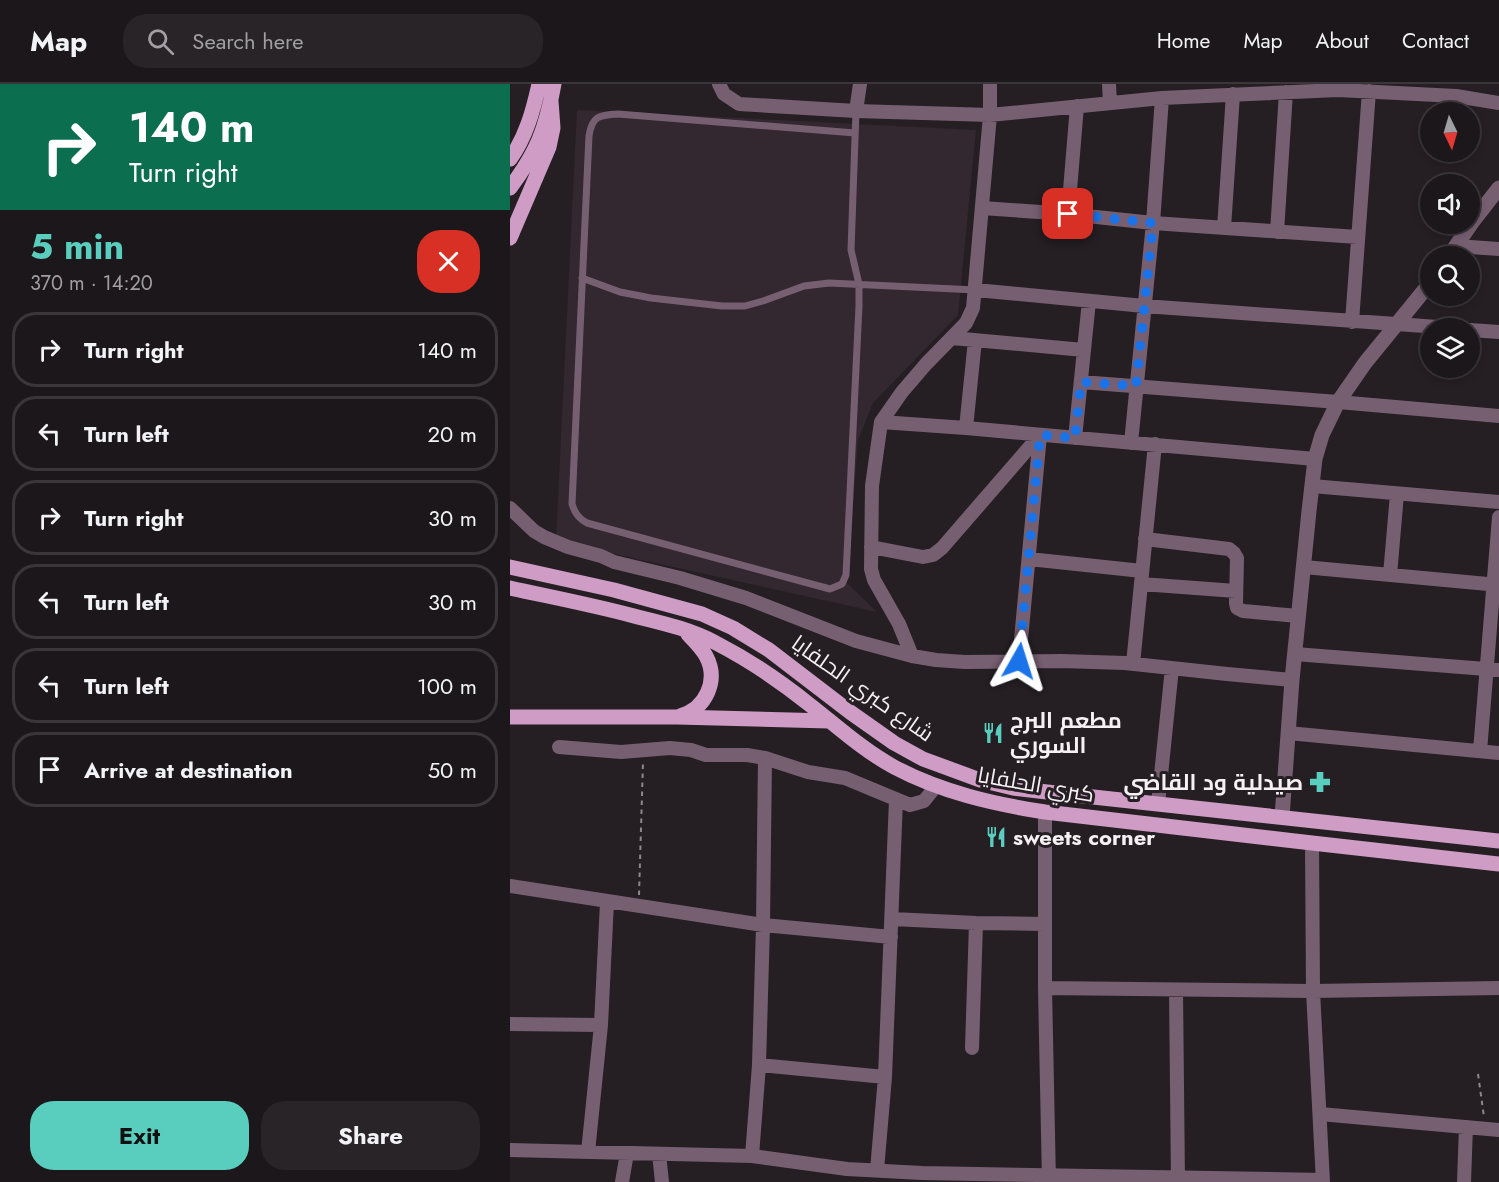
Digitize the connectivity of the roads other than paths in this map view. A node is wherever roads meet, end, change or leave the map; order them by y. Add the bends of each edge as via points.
1 (539, 84) edge
2 (554, 84) edge
3 (719, 84) edge
4 (860, 84) edge
5 (990, 84) edge
6 (1109, 84) edge
7 (1339, 87) edge
8 (1197, 90) edge
9 (1369, 91) junction
10 (1286, 92) junction
11 (1233, 94) junction
12 (1162, 98) junction
13 (550, 101) junction
14 (1110, 103) junction
15 (1499, 103) edge
16 (1077, 106) junction
17 (856, 111) junction
18 (990, 115) junction
19 (855, 134) junction
20 (510, 159) edge
21 (510, 188) edge
22 (1499, 188) edge
23 (982, 208) junction
24 (1068, 214) junction
25 (1153, 223) junction
26 (1224, 228) junction
27 (1277, 232) junction
28 (1358, 237) junction
29 (510, 238) edge
30 (1456, 246) edge
31 (1499, 249) edge
32 (1480, 250) edge
33 (582, 278) junction
34 (859, 284) junction
35 (976, 290) junction
36 (1420, 296) edge
37 (1089, 301) junction
38 (1144, 306) junction
39 (1352, 322) junction
40 (1397, 324) junction
41 (1420, 326) edge
42 (1480, 331) edge
43 (1499, 332) edge
44 (952, 338) junction
45 (975, 340) junction
46 (1084, 350) junction
47 (1081, 382) junction
48 (1136, 386) junction
49 (1338, 402) junction
50 (1499, 416) edge
51 (881, 422) junction
52 (966, 428) junction
53 (1040, 435) junction
54 (1075, 438) junction
55 (1131, 442) junction
56 (1155, 444) junction
57 (1315, 459) junction
58 (1312, 486) junction
59 (1397, 494) junction
60 (1499, 502) edge
61 (510, 508) edge
62 (1499, 517) edge
63 (510, 519) edge
64 (1145, 539) junction
65 (871, 547) junction
66 (1029, 559) junction
67 (614, 562) junction
68 (510, 567) edge
69 (1304, 567) junction
70 (1390, 575) junction
71 (1142, 578) junction
72 (1496, 585) edge
73 (510, 588) edge
74 (1236, 591) junction
75 (1298, 616) junction
76 (682, 628) junction
77 (1295, 654) junction
78 (912, 656) junction
79 (1019, 661) junction
80 (1133, 664) junction
81 (1172, 669) junction
82 (1493, 670) edge
83 (1292, 680) junction
84 (510, 717) edge
85 (677, 717) junction
86 (830, 721) junction
87 (1288, 733) junction
88 (559, 747) dead end
89 (1480, 751) junction
90 (1499, 753) edge
91 (765, 758) junction
92 (936, 786) junction
93 (897, 799) junction
94 (1158, 804) junction
95 (1045, 812) junction
96 (1282, 817) junction
97 (1499, 841) edge
98 (1312, 843) junction
99 (1499, 864) edge
100 (510, 886) edge
101 (608, 902) junction
102 (892, 919) junction
103 (976, 923) junction
104 (1045, 924) junction
105 (763, 925) junction
106 (891, 937) junction
107 (1045, 988) junction
108 (1499, 988) edge
109 (1176, 990) junction
110 (1313, 991) junction
111 (510, 1024) edge
112 (601, 1026) junction
113 (972, 1048) dead end
114 (759, 1065) junction
115 (885, 1077) junction
116 (1320, 1114) junction
117 (1466, 1127) junction
118 (1492, 1129) edge
119 (510, 1150) edge
120 (588, 1152) junction
121 (627, 1154) junction
122 (659, 1154) junction
123 (752, 1156) junction
124 (877, 1170) junction
125 (847, 1175) edge
126 (922, 1177) edge
127 (1049, 1179) edge
128 (1178, 1180) edge
129 (1323, 1181) edge
130 (622, 1182) edge
131 (662, 1182) edge
132 (1464, 1182) edge

1 - 20 main road via 534,110
2 - 13 main road
3 - 17 street via 724,94 739,105
4 - 17 street
5 - 18 street
6 - 14 street
7 - 9 street
7 - 10 street
8 - 11 street
8 - 12 street
9 - 15 street via 1456,96
9 - 28 street
10 - 11 street
10 - 27 street
11 - 26 street
12 - 14 street
12 - 25 street
13 - 21 main road via 533,155
13 - 29 main road via 553,128 549,147
14 - 16 street
16 - 18 street
16 - 24 street
17 - 18 street
17 - 19 lane
18 - 23 street
19 - 33 lane via 603,114 591,125 589,136
19 - 34 lane via 851,250
22 - 30 street
23 - 24 street
23 - 35 street
24 - 25 street
25 - 26 street
25 - 38 street
26 - 27 street
27 - 28 street
28 - 39 street
31 - 32 street
33 - 34 lane via 630,294 722,306 763,302 804,286
33 - 34 lane via 572,504 579,519 830,589 842,584 846,575
34 - 35 lane
35 - 37 street
35 - 44 street via 966,323
36 - 40 street
37 - 38 street
37 - 46 street
38 - 39 street
38 - 48 street
39 - 40 street
40 - 41 street
40 - 49 street
42 - 43 street
44 - 45 street
44 - 51 street via 902,392
45 - 46 street
45 - 52 street
46 - 47 street
47 - 48 street
47 - 54 street
48 - 49 street
48 - 55 street
49 - 50 street
49 - 57 street
51 - 52 street
51 - 65 street via 872,486
52 - 53 street
53 - 54 street
53 - 65 street via 933,555 924,557
53 - 66 street
54 - 55 street
55 - 56 street
56 - 57 street
56 - 64 street
57 - 58 street
58 - 59 street
58 - 69 street
59 - 60 street
59 - 70 street
61 - 67 street via 544,537
62 - 72 street
63 - 67 street via 553,549
64 - 71 street
64 - 74 street via 1229,549 1237,558
65 - 78 street via 874,580
66 - 71 street
66 - 79 street
67 - 78 street via 746,598 856,641
68 - 94 main road, شارع كبري الحلفايا via 674,606 733,628 894,742 940,766 1013,788
69 - 70 street
69 - 75 street
70 - 72 street
71 - 74 street
71 - 80 street
72 - 82 street
73 - 76 main road, كبري الحلفايا
74 - 75 street via 1237,608 1243,611
75 - 77 street
76 - 85 main road via 707,658 710,682 703,702 689,714
76 - 86 main road, كبري الحلفايا via 760,667
77 - 82 street
77 - 83 street
78 - 79 street via 965,662
79 - 80 street
80 - 81 street
81 - 83 street
81 - 94 street
82 - 89 street
83 - 87 street
84 - 85 main road
85 - 86 main road
86 - 92 main road, كبري الحلفايا via 893,766
87 - 89 street
87 - 96 street
88 - 91 street via 621,752 670,748 706,755
89 - 90 street
91 - 93 street via 808,772 845,778
91 - 105 street
92 - 93 street via 924,801 910,805
92 - 95 main road, كبري الحلفايا
93 - 102 street
94 - 96 main road, شارع كبري الحلفايا
95 - 98 main road, كبري الحلفايا
95 - 104 street
96 - 97 main road, شارع كبري الحلفايا
98 - 99 main road, كبري الحلفايا
98 - 110 street
100 - 101 street
101 - 105 street
101 - 112 street
102 - 103 street
102 - 106 street
103 - 104 street
103 - 113 street
104 - 107 street
105 - 106 street
105 - 114 street
106 - 115 street
107 - 109 street
107 - 127 street
108 - 110 street
109 - 110 street
109 - 128 street
110 - 116 street
111 - 112 street
112 - 120 street
114 - 115 street
114 - 123 street
115 - 124 street
116 - 117 street
116 - 129 street
117 - 118 street
117 - 132 street
119 - 120 street
120 - 121 street
121 - 122 street
121 - 130 street
122 - 123 street
122 - 131 street
123 - 125 street
124 - 125 street
124 - 126 street
126 - 127 street
127 - 128 street
128 - 129 street

